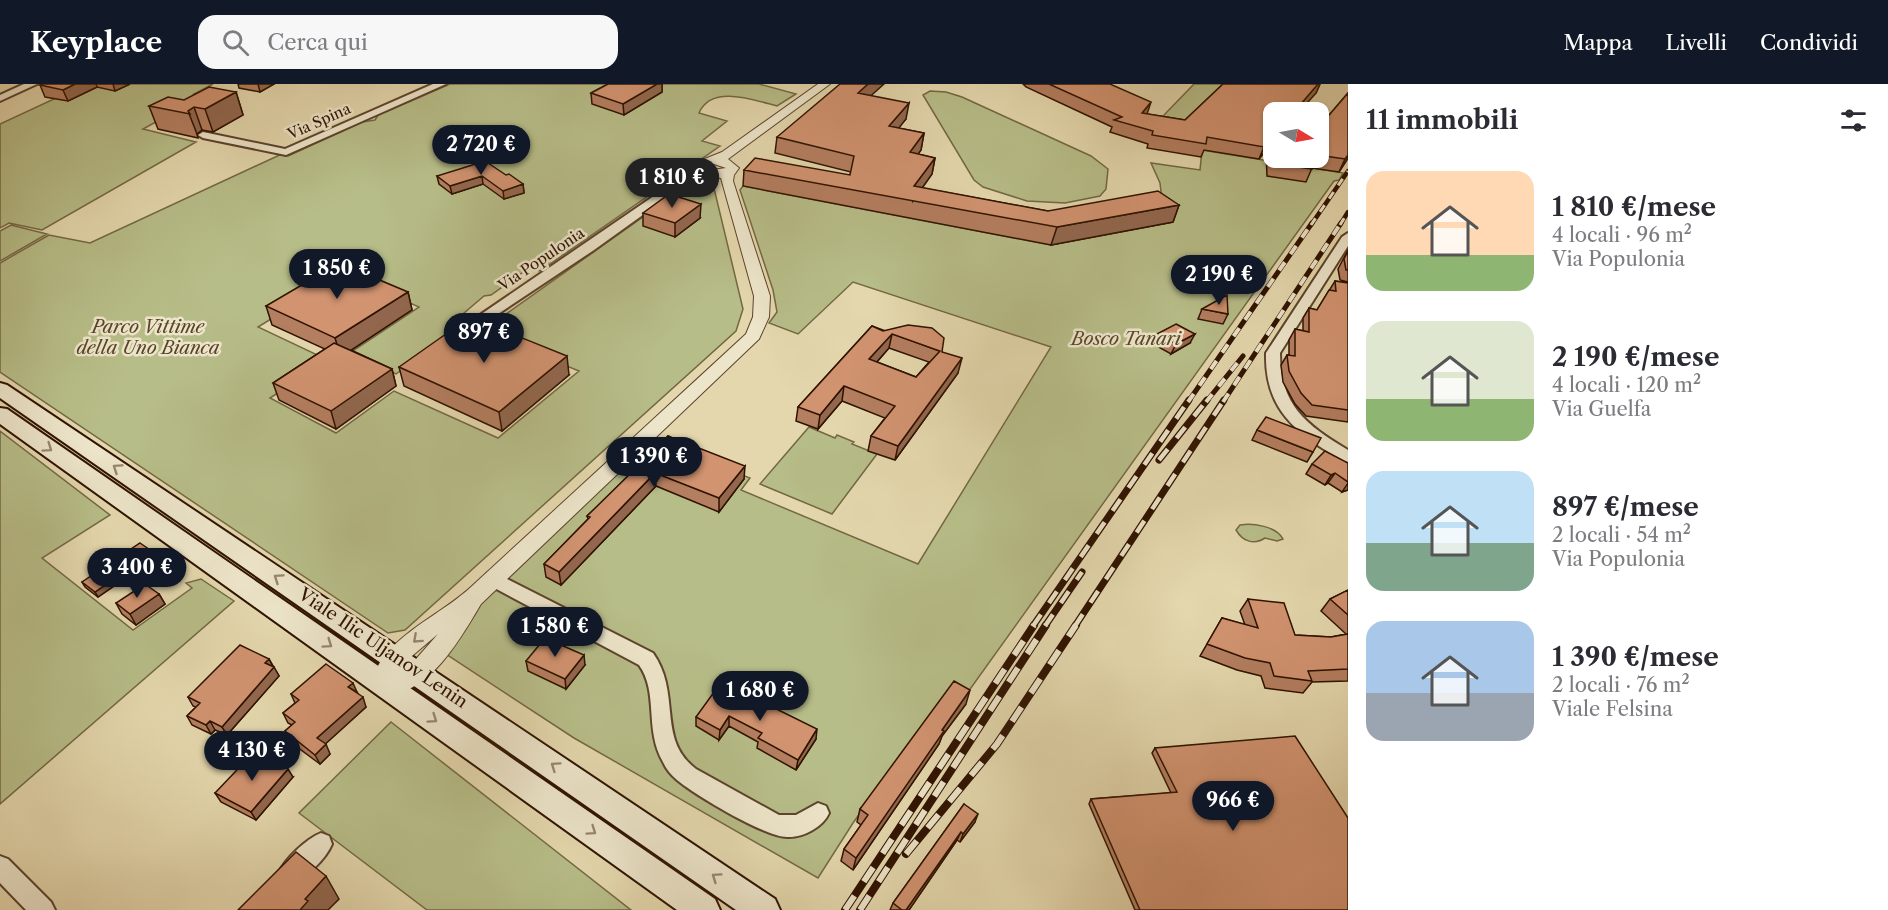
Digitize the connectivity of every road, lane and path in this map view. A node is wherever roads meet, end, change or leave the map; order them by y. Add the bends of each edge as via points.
1 (32, 84) edge
2 (441, 84) edge
3 (825, 84) edge
4 (0, 98) edge
5 (203, 135) dead end
6 (724, 168) junction
7 (703, 170) joint
8 (1346, 246) edge
9 (487, 315) dead end
10 (0, 389) edge
11 (0, 414) edge
12 (1348, 457) edge
13 (493, 579) junction
14 (407, 664) junction
15 (385, 684) junction
16 (818, 813) dead end
17 (321, 844) dead end
18 (0, 867) edge
19 (270, 893) edge
20 (43, 910) edge
21 (704, 910) edge
22 (764, 910) edge

1 - 4 street
2 - 5 street, Via Spina via 286,152
3 - 6 street
6 - 7 street
6 - 13 street via 762,296 761,319 753,336
7 - 9 street, Via Populonia
8 - 12 street via 1273,353 1271,372 1293,419
14 -> 10 main road, Viale Ilic Uljanov Lenin
11 -> 15 main road, Viale Ilic Uljanov Lenin
13 - 14 street via 472,598 443,644
13 - 16 street via 646,659 658,680 666,746 688,776 776,825 795,827
14 - 15 street via 403,683
22 -> 14 main road, Viale Ilic Uljanov Lenin
15 -> 21 main road, Viale Ilic Uljanov Lenin
17 - 19 street
18 - 20 street

